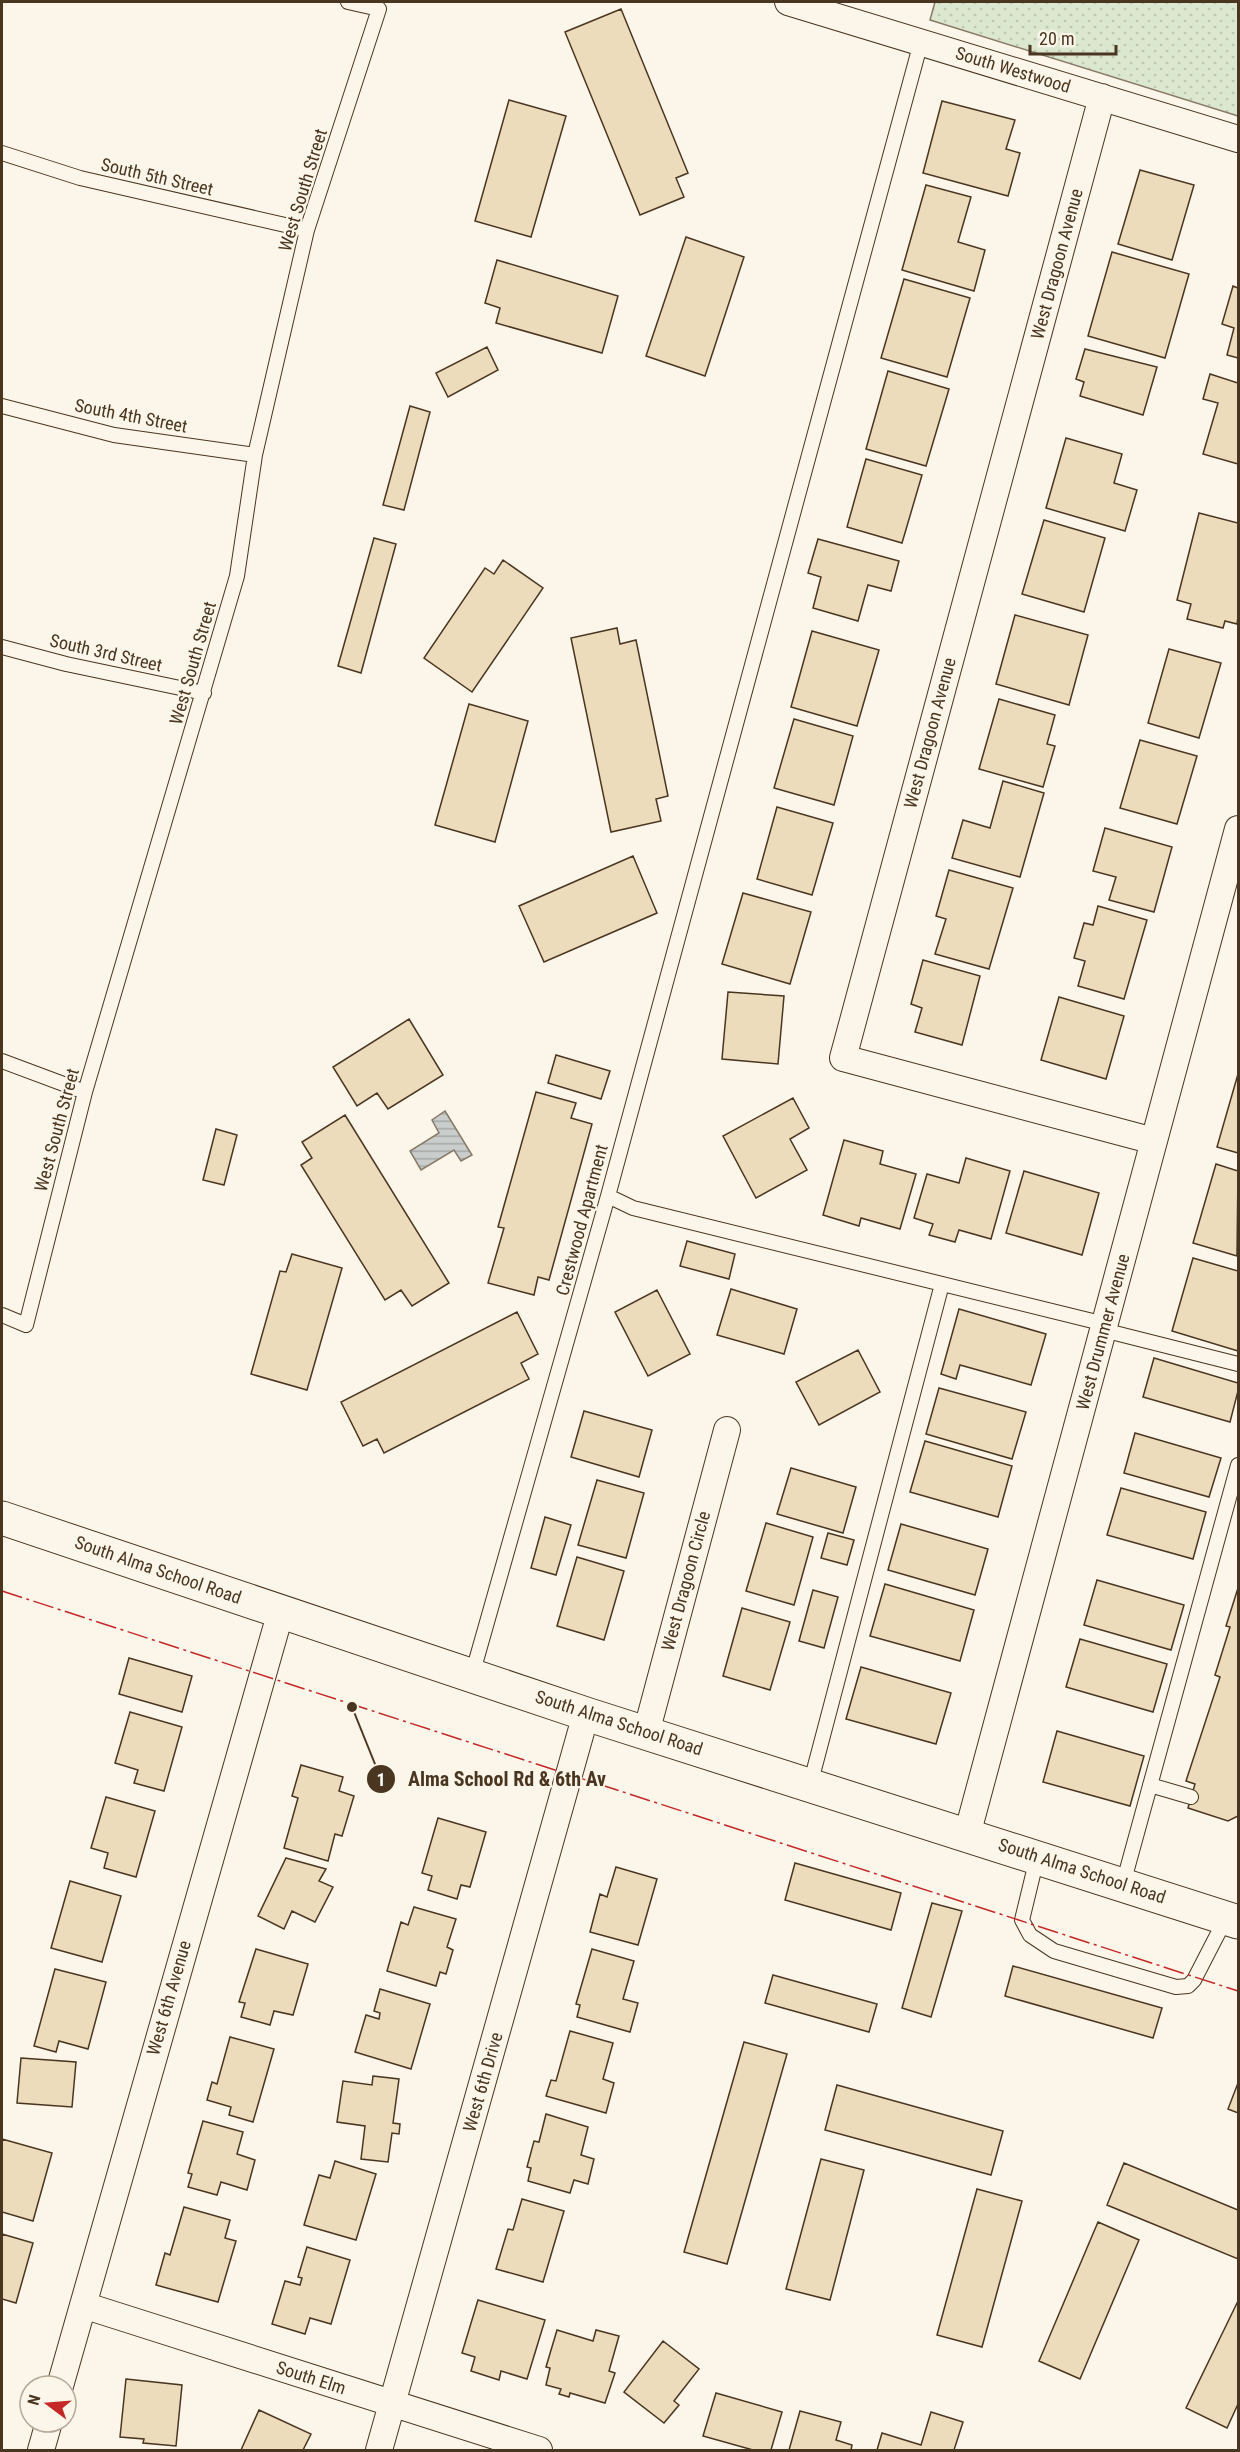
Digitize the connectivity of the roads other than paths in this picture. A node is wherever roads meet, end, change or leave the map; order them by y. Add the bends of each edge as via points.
1 (348, 2) edge
2 (788, 2) edge
3 (921, 42) junction
4 (1102, 97) junction
5 (1239, 139) edge
6 (2, 153) edge
7 (307, 230) junction
8 (2, 406) edge
9 (255, 455) junction
10 (2, 647) edge
11 (204, 693) junction
12 (1239, 829) edge
13 (2, 1061) edge
14 (85, 1092) junction
15 (1154, 1141) junction
16 (608, 1196) junction
17 (942, 1284) junction
18 (2, 1314) edge
19 (1104, 1327) junction
20 (1239, 1364) edge
21 (727, 1430) dead end
22 (1239, 1465) edge
23 (2, 1518) edge
24 (281, 1611) junction
25 (472, 1675) junction
26 (586, 1714) junction
27 (646, 1733) junction
28 (810, 1785) junction
29 (1150, 1785) junction
30 (1191, 1797) dead end
31 (967, 1835) junction
32 (1037, 1857) junction
33 (1123, 1884) junction
34 (1232, 1920) edge
35 (83, 2305) junction
36 (63, 2374) edge
37 (392, 2403) junction
38 (46, 2434) edge
39 (41, 2451) edge
40 (379, 2451) edge
41 (539, 2451) edge

1 - 7 lane, West South Street via 379,9
2 - 3 street, South Westwood
3 - 4 street, South Westwood
3 - 16 lane, Crestwood Apartment
4 - 5 street, South Westwood
4 - 15 street, West Dragoon Avenue via 843,1058
6 - 7 lane, South 5th Street via 80,178
7 - 9 lane, West South Street
8 - 9 lane, South 4th Street via 114,435
9 - 11 lane, West South Street via 237,576
10 - 11 lane, South 3rd Street
11 - 14 lane, West South Street
12 - 15 street, West Drummer Avenue
13 - 14 lane
14 - 18 lane, West South Street via 26,1325
15 - 19 street, West Drummer Avenue
16 - 17 lane via 633,1208
16 - 25 lane, Crestwood Apartment
17 - 19 lane
17 - 28 lane
19 - 20 lane
19 - 31 street, West Drummer Avenue
21 - 27 street, West Dragoon Circle
22 - 29 lane
23 - 24 main road, South Alma School Road
24 - 25 main road, South Alma School Road
24 - 35 street, West 6th Avenue
25 - 26 main road, South Alma School Road
26 - 27 main road, South Alma School Road
26 - 37 street, West 6th Drive
27 - 28 main road, South Alma School Road
28 - 31 main road, South Alma School Road
29 - 30 lane
29 - 33 lane
31 - 32 main road, South Alma School Road
32 - 33 main road, South Alma School Road
32 - 34 lane via 1022,1920 1030,1935 1054,1951 1154,1982 1188,1986
33 - 34 main road, South Alma School Road
35 - 36 street, West 6th Avenue
35 - 37 street, South Elm
37 - 40 street, West 6th Drive
37 - 41 street, South Elm
38 - 39 street

